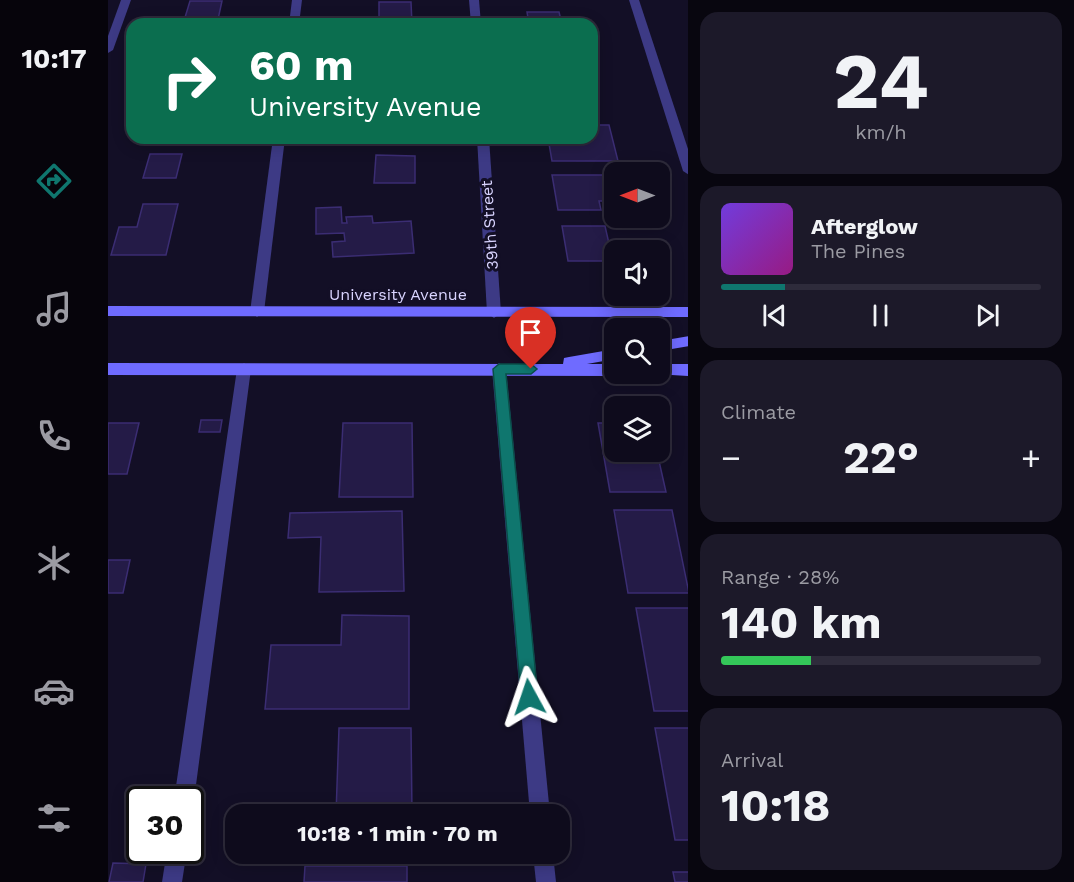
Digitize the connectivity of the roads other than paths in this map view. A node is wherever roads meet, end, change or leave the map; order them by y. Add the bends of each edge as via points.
1 (126, 0) edge
2 (297, 0) edge
3 (474, 0) edge
4 (634, 0) edge
5 (295, 18) edge
6 (476, 18) edge
7 (108, 50) edge
8 (278, 144) edge
9 (483, 144) edge
10 (688, 171) edge
11 (108, 311) edge
12 (257, 312) junction
13 (688, 312) edge
14 (494, 313) junction
15 (688, 341) edge
16 (670, 344) edge
17 (604, 356) edge
18 (108, 369) edge
19 (244, 369) junction
20 (499, 369) junction
21 (531, 369) junction
22 (604, 370) edge
23 (670, 370) edge
24 (688, 370) edge
25 (186, 786) edge
26 (539, 804) edge
27 (175, 864) edge
28 (544, 864) edge
29 (172, 882) edge
30 (546, 882) edge

1 - 7 street
2 - 5 street
3 - 6 street
4 - 10 street
8 - 12 street
9 - 14 street, 39th Street
11 - 12 main road, University Avenue
12 - 14 main road, University Avenue
13 - 14 main road, University Avenue
15 - 16 main road
17 - 21 main road
18 - 19 main road
19 - 20 main road
19 - 25 street
20 - 21 main road
20 - 26 street
21 - 22 main road
23 - 24 main road
27 - 29 street
28 - 30 street

